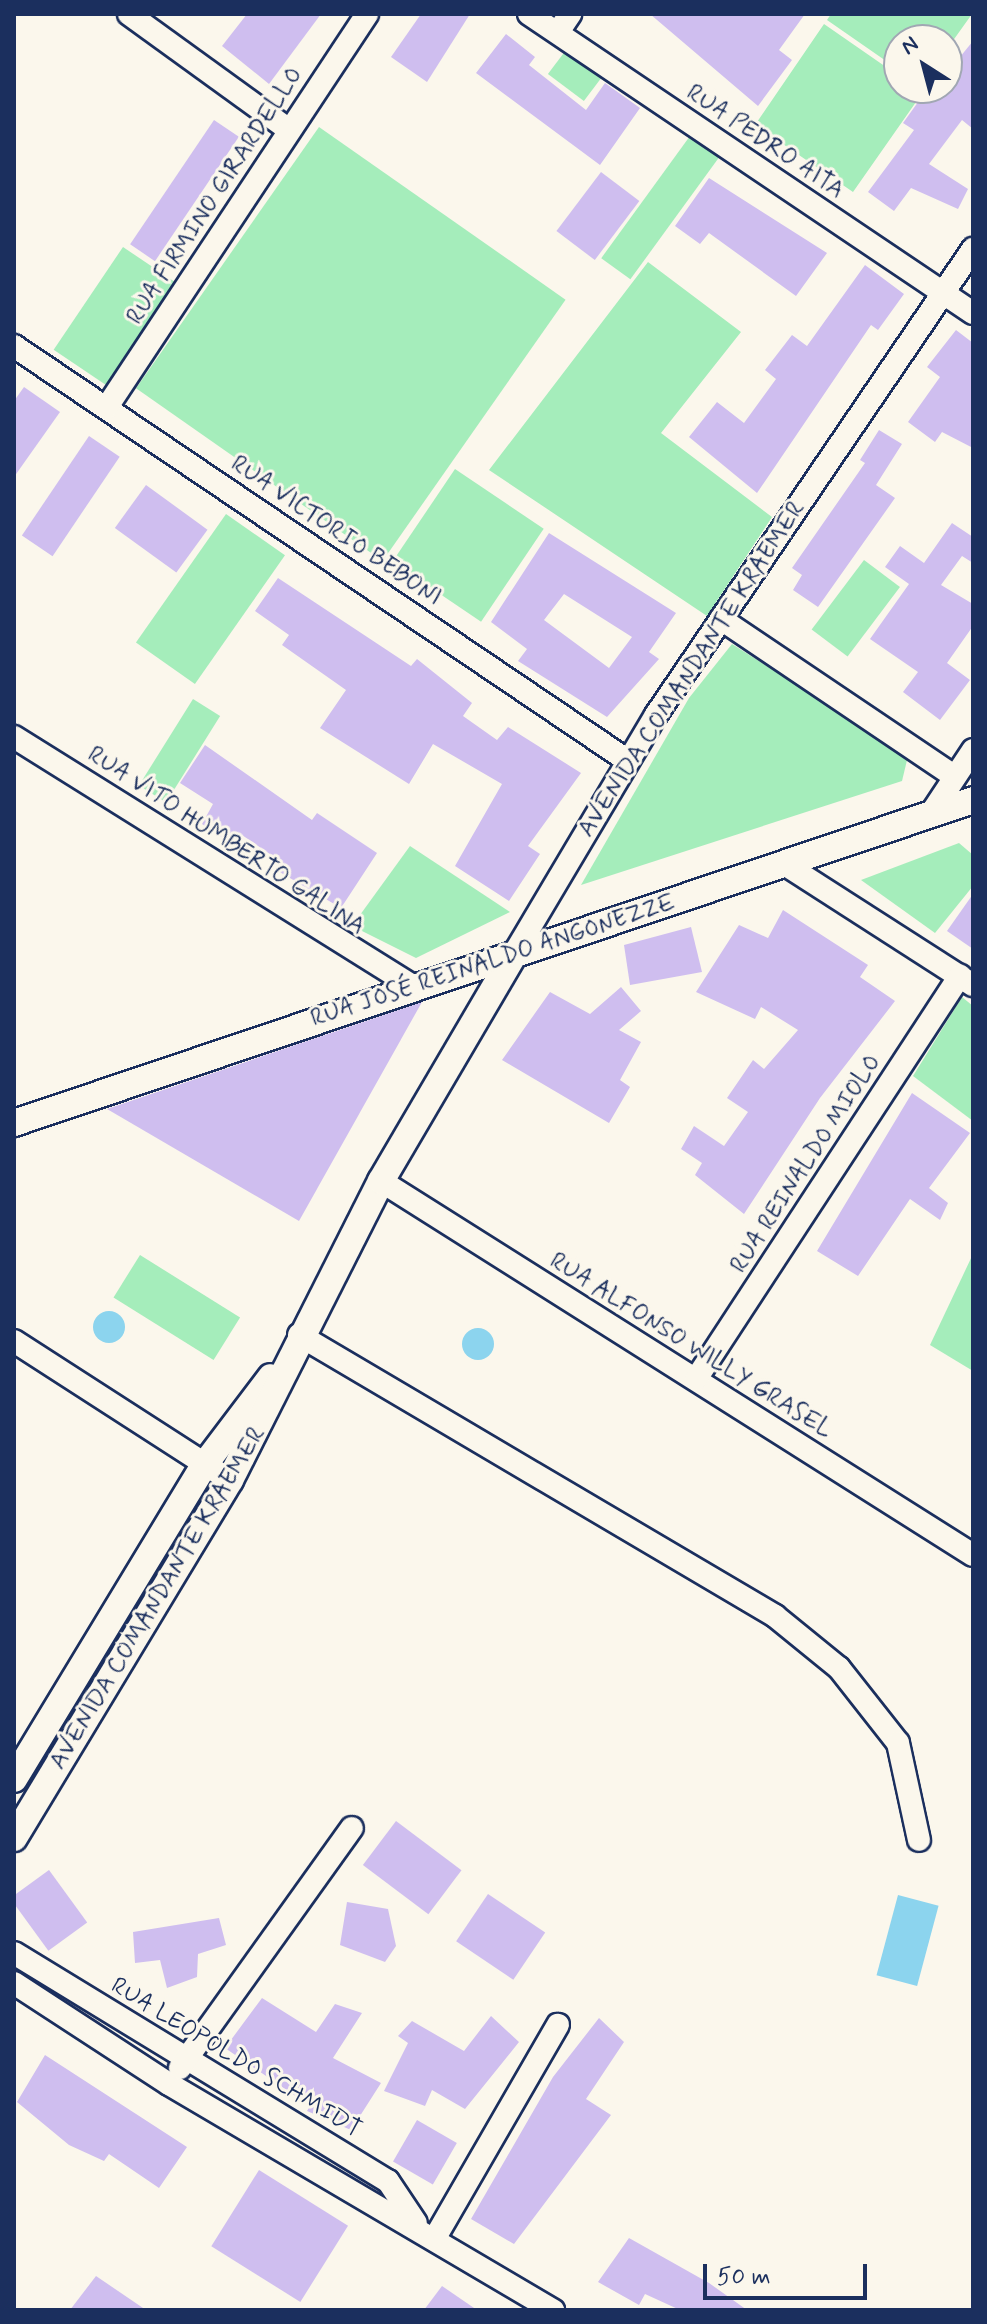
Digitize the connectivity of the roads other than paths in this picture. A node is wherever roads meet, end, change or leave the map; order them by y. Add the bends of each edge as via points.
1 (129, 14) edge
2 (367, 14) edge
3 (529, 14) edge
4 (564, 23) edge
5 (289, 130) junction
6 (973, 249) edge
7 (945, 295) junction
8 (973, 313) edge
9 (14, 346) edge
10 (107, 407) junction
11 (721, 619) junction
12 (14, 737) edge
13 (973, 750) edge
14 (628, 761) junction
15 (955, 777) junction
16 (973, 800) edge
17 (930, 815) junction
18 (786, 865) junction
19 (514, 954) junction
20 (966, 981) edge
21 (412, 986) junction
22 (14, 1123) edge
23 (381, 1181) junction
24 (14, 1341) edge
25 (294, 1344) junction
26 (696, 1379) junction
27 (205, 1464) junction
28 (230, 1480) junction
29 (973, 1555) edge
30 (146, 1565) junction
31 (170, 1579) junction
32 (68, 1688) junction
33 (96, 1704) junction
34 (14, 1779) edge
35 (18, 1824) edge
36 (352, 1828) dead end
37 (919, 1840) dead end
38 (14, 1953) edge
39 (14, 1983) edge
40 (558, 2025) dead end
41 (188, 2058) junction
42 (169, 2084) junction
43 (416, 2223) junction
44 (436, 2236) junction
45 (553, 2310) edge

1 - 5 street
2 - 5 street, RUA FIRMINO GIRARDELLO
3 - 4 street, RUA PEDRO AITA
4 - 7 street, RUA PEDRO AITA
5 - 10 street, RUA FIRMINO GIRARDELLO
6 - 7 street, AVENIDA COMANDANTE KRAEMER
7 - 8 street, RUA PEDRO AITA
7 - 11 street, AVENIDA COMANDANTE KRAEMER
9 - 10 street, RUA VICTORIO BEBONI
10 - 14 street, RUA VICTORIO BEBONI
11 - 14 street, AVENIDA COMANDANTE KRAEMER
11 - 15 street
12 - 21 street, RUA VITO HUMBERTO GALINA
13 - 15 street
14 - 19 street, AVENIDA COMANDANTE KRAEMER
15 - 17 street
16 - 17 main road, RUA JOSÉ REINALDO ANGONEZZE
17 - 18 main road, RUA JOSÉ REINALDO ANGONEZZE
18 - 19 main road, RUA JOSÉ REINALDO ANGONEZZE
18 - 20 street
19 - 21 main road, RUA JOSÉ REINALDO ANGONEZZE
19 - 23 main road, AVENIDA COMANDANTE KRAEMER
20 - 26 street, RUA REINALDO MIOLO
21 - 22 main road, RUA JOSÉ REINALDO ANGONEZZE
23 - 25 main road, AVENIDA COMANDANTE KRAEMER
23 - 26 street, RUA ALFONSO WILLY GRASEL
24 - 27 street
25 - 27 main road, AVENIDA COMANDANTE KRAEMER
25 - 28 main road, AVENIDA COMANDANTE KRAEMER
25 - 37 street via 775,1616 839,1668 898,1743
26 - 29 street, RUA ALFONSO WILLY GRASEL
27 - 28 street
27 - 30 main road, AVENIDA COMANDANTE KRAEMER
28 - 31 main road, AVENIDA COMANDANTE KRAEMER
30 - 31 main road
30 - 32 main road, AVENIDA COMANDANTE KRAEMER
31 - 33 main road, AVENIDA COMANDANTE KRAEMER
32 - 33 main road
32 - 34 main road, AVENIDA COMANDANTE KRAEMER
33 - 35 main road, AVENIDA COMANDANTE KRAEMER
36 - 41 street
38 - 41 street, RUA LEOPOLDO SCHMIDT
39 - 42 street, RUA LEOPOLDO SCHMIDT
40 - 44 street
41 - 42 street
41 - 43 street, RUA LEOPOLDO SCHMIDT via 388,2181
42 - 43 street, RUA LEOPOLDO SCHMIDT via 369,2205
43 - 44 street, RUA LEOPOLDO SCHMIDT
44 - 45 street, RUA LEOPOLDO SCHMIDT

